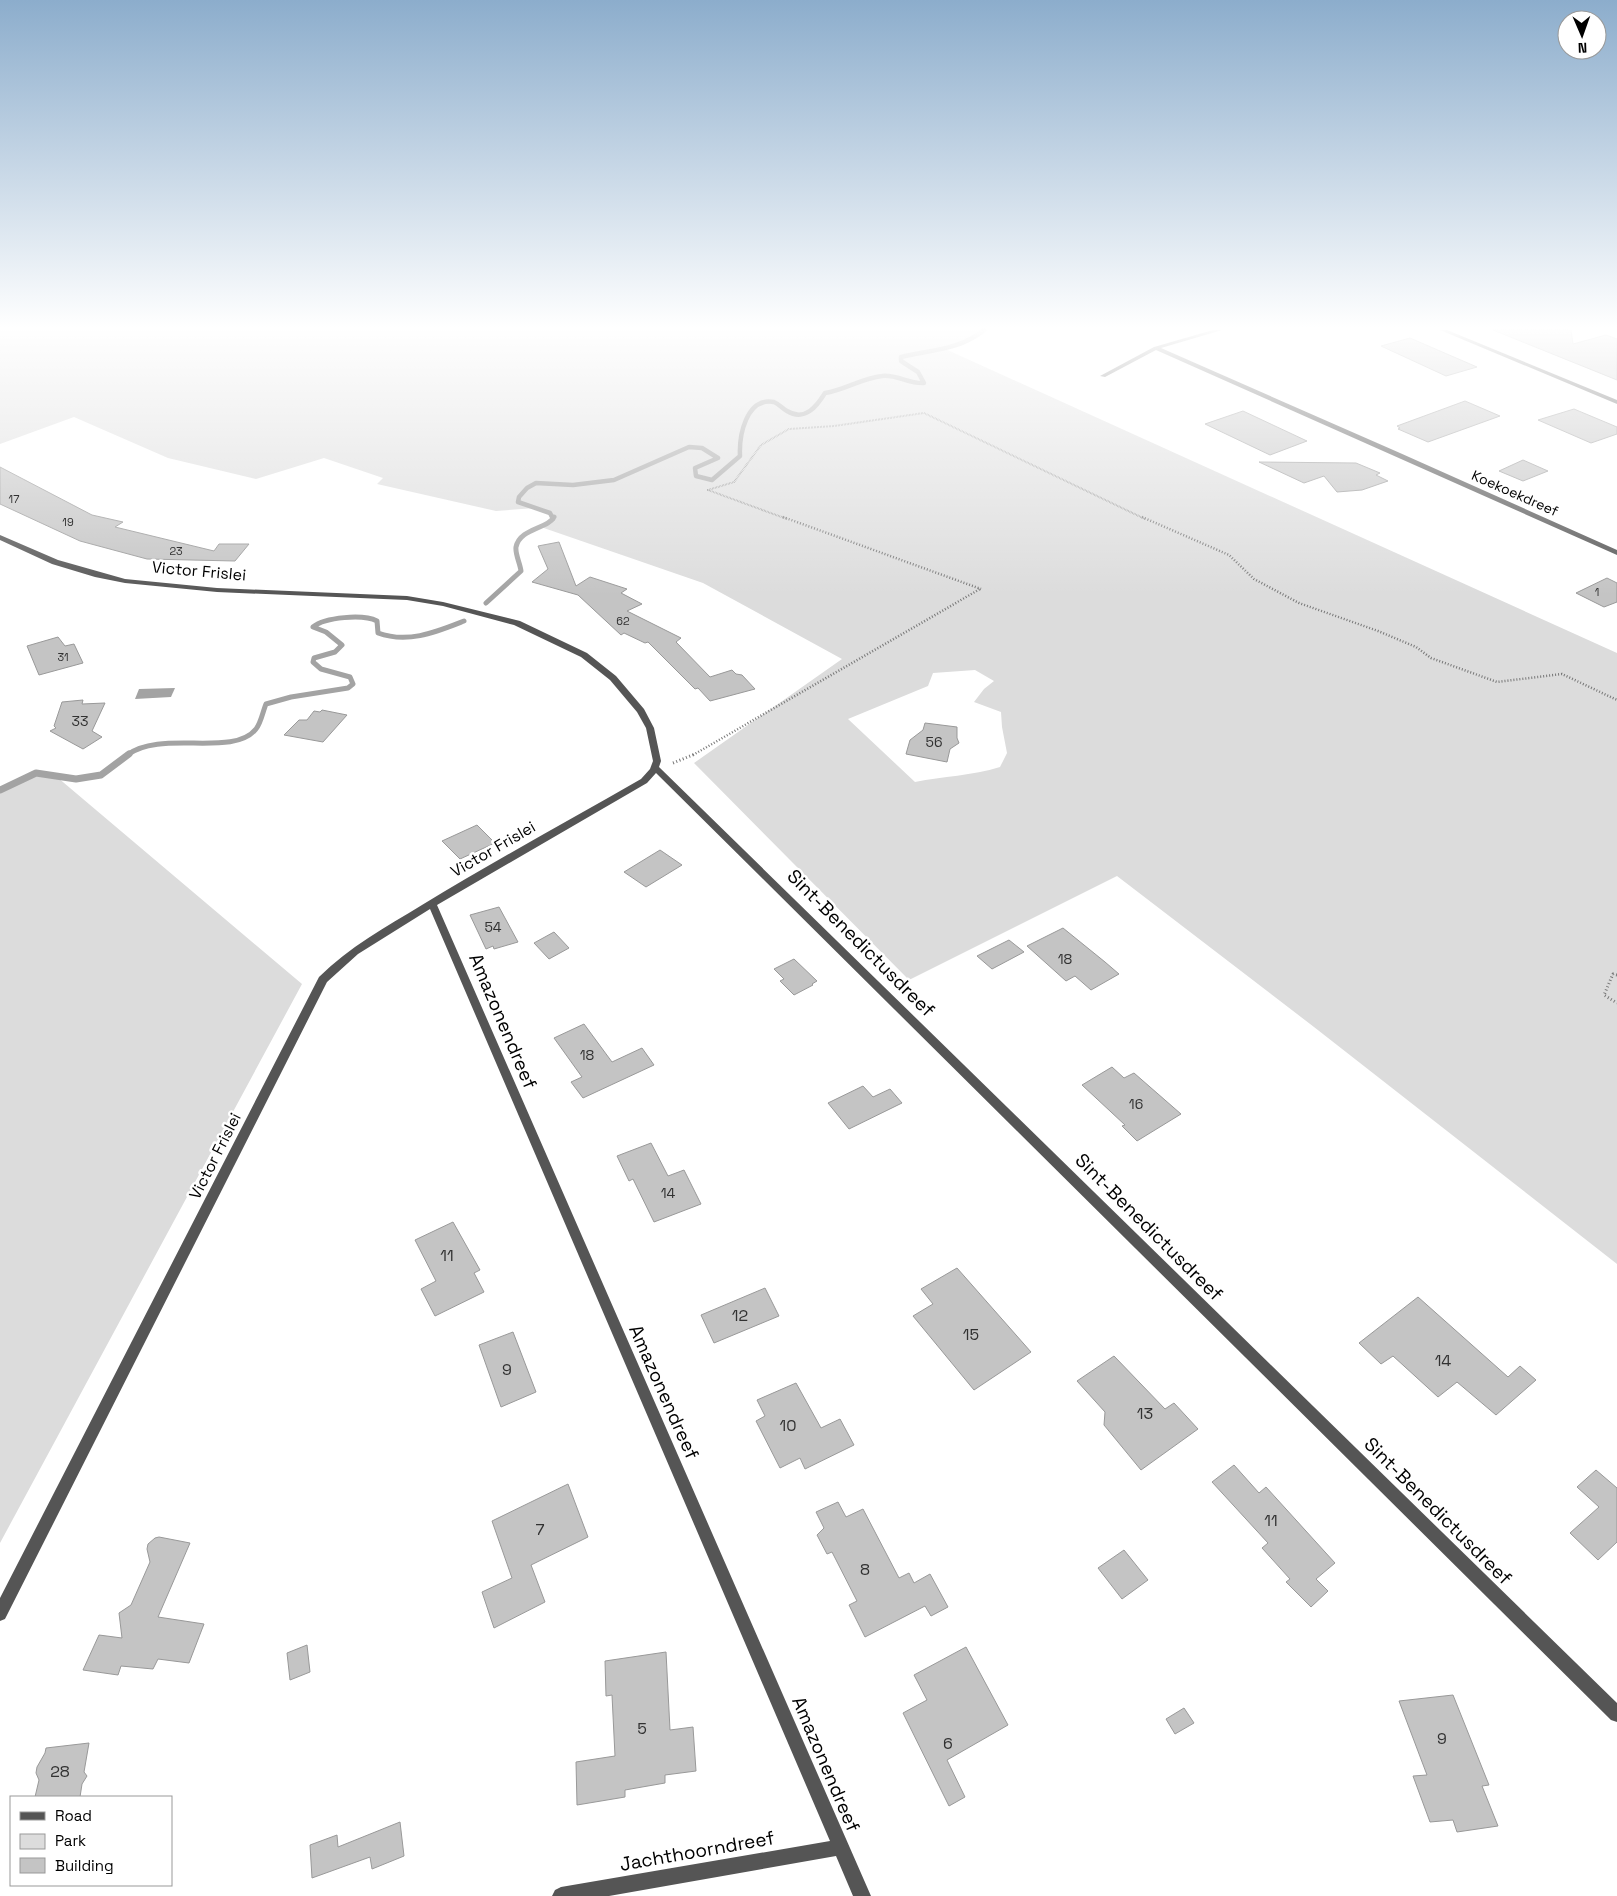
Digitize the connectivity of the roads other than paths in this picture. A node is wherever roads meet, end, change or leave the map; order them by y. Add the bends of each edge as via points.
1 (1317, 418) edge
2 (0, 537) edge
3 (1617, 553) edge
4 (656, 767) junction
5 (432, 904) junction
6 (0, 1614) edge
7 (1617, 1714) edge
8 (841, 1847) junction
9 (561, 1896) edge
10 (862, 1896) edge

1 - 3 street, Koekoekdreef
2 - 4 street, Victor Frislei via 63,565 125,581 217,590 407,598 517,623 568,646 613,678 641,711 650,728 656,748
4 - 5 street, Victor Frislei via 644,781
4 - 7 street, Sint-Benedictusdreef
5 - 6 street, Victor Frislei via 358,949 323,980
5 - 8 street, Amazonendreef
8 - 9 street, Jachthoorndreef
8 - 10 street, Amazonendreef

